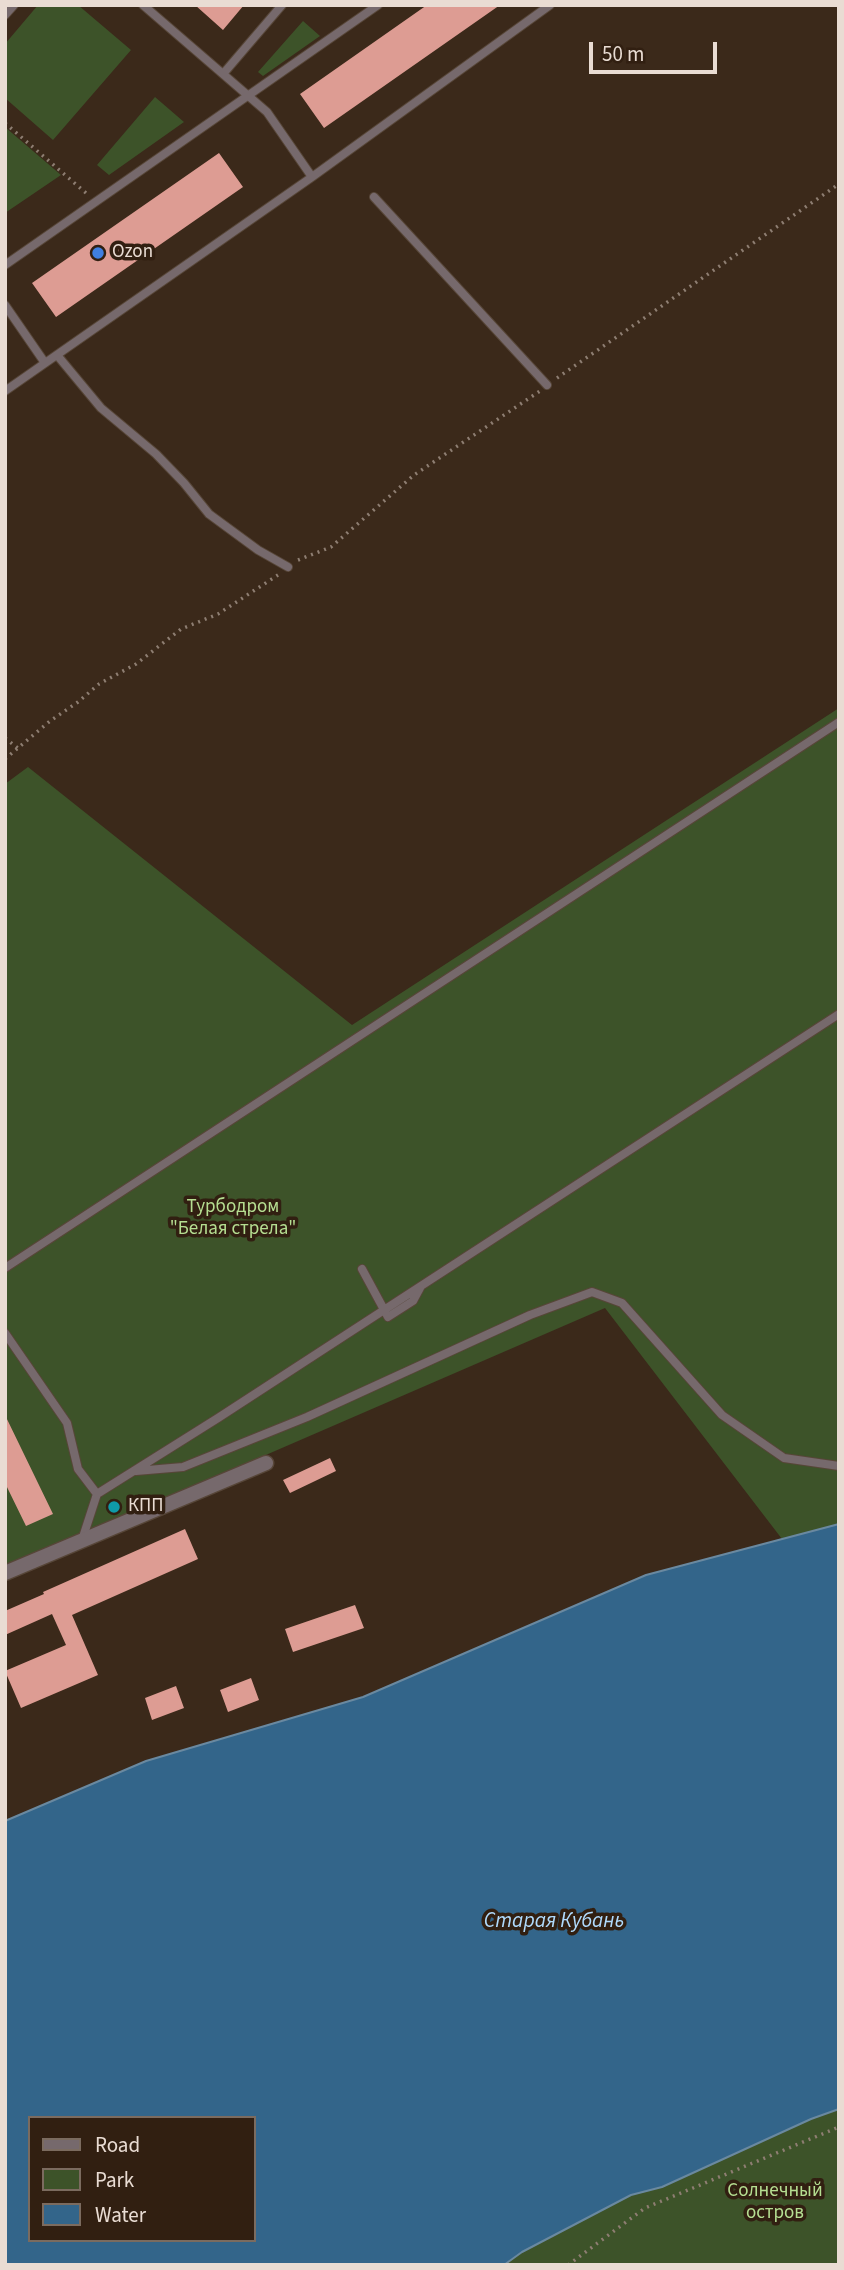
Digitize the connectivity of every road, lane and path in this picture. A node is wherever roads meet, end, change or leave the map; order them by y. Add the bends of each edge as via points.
1 (14, 5) edge
2 (282, 5) edge
3 (377, 5) edge
4 (550, 5) edge
5 (148, 7) edge
6 (5, 15) edge
7 (223, 74) junction
8 (248, 96) junction
9 (5, 124) edge
10 (312, 177) junction
11 (839, 184) edge
12 (374, 197) dead end
13 (96, 201) junction
14 (5, 265) edge
15 (5, 305) edge
16 (57, 355) junction
17 (45, 363) junction
18 (548, 385) junction
19 (5, 391) edge
20 (288, 567) junction
21 (839, 722) edge
22 (5, 738) edge
23 (19, 749) junction
24 (5, 759) edge
25 (839, 1014) edge
26 (5, 1268) edge
27 (362, 1269) dead end
28 (385, 1310) junction
29 (5, 1333) edge
30 (266, 1462) dead end
31 (839, 1466) edge
32 (133, 1471) junction
33 (97, 1494) junction
34 (82, 1542) junction
35 (5, 1573) edge
36 (839, 2127) edge
37 (568, 2265) edge

1 - 6 lane
2 - 7 lane
3 - 8 lane
4 - 10 lane
5 - 7 lane
7 - 8 lane
8 - 10 lane via 267,112
8 - 13 lane
9 - 13 path
10 - 16 lane
11 - 18 path
12 - 18 lane
13 - 14 lane
15 - 17 lane
16 - 17 lane
16 - 20 lane via 102,408 156,454 209,514
17 - 19 lane
18 - 20 path via 414,475 331,547
20 - 23 path via 218,614 181,629 99,684
21 - 26 lane
22 - 23 path
23 - 24 path
25 - 28 lane
27 - 28 lane
28 - 32 lane
29 - 33 lane via 67,1423 78,1469
30 - 34 street
31 - 32 lane via 784,1458 722,1415 622,1303 592,1292 183,1467
32 - 33 lane
33 - 34 lane
34 - 35 street
36 - 37 path via 645,2208

